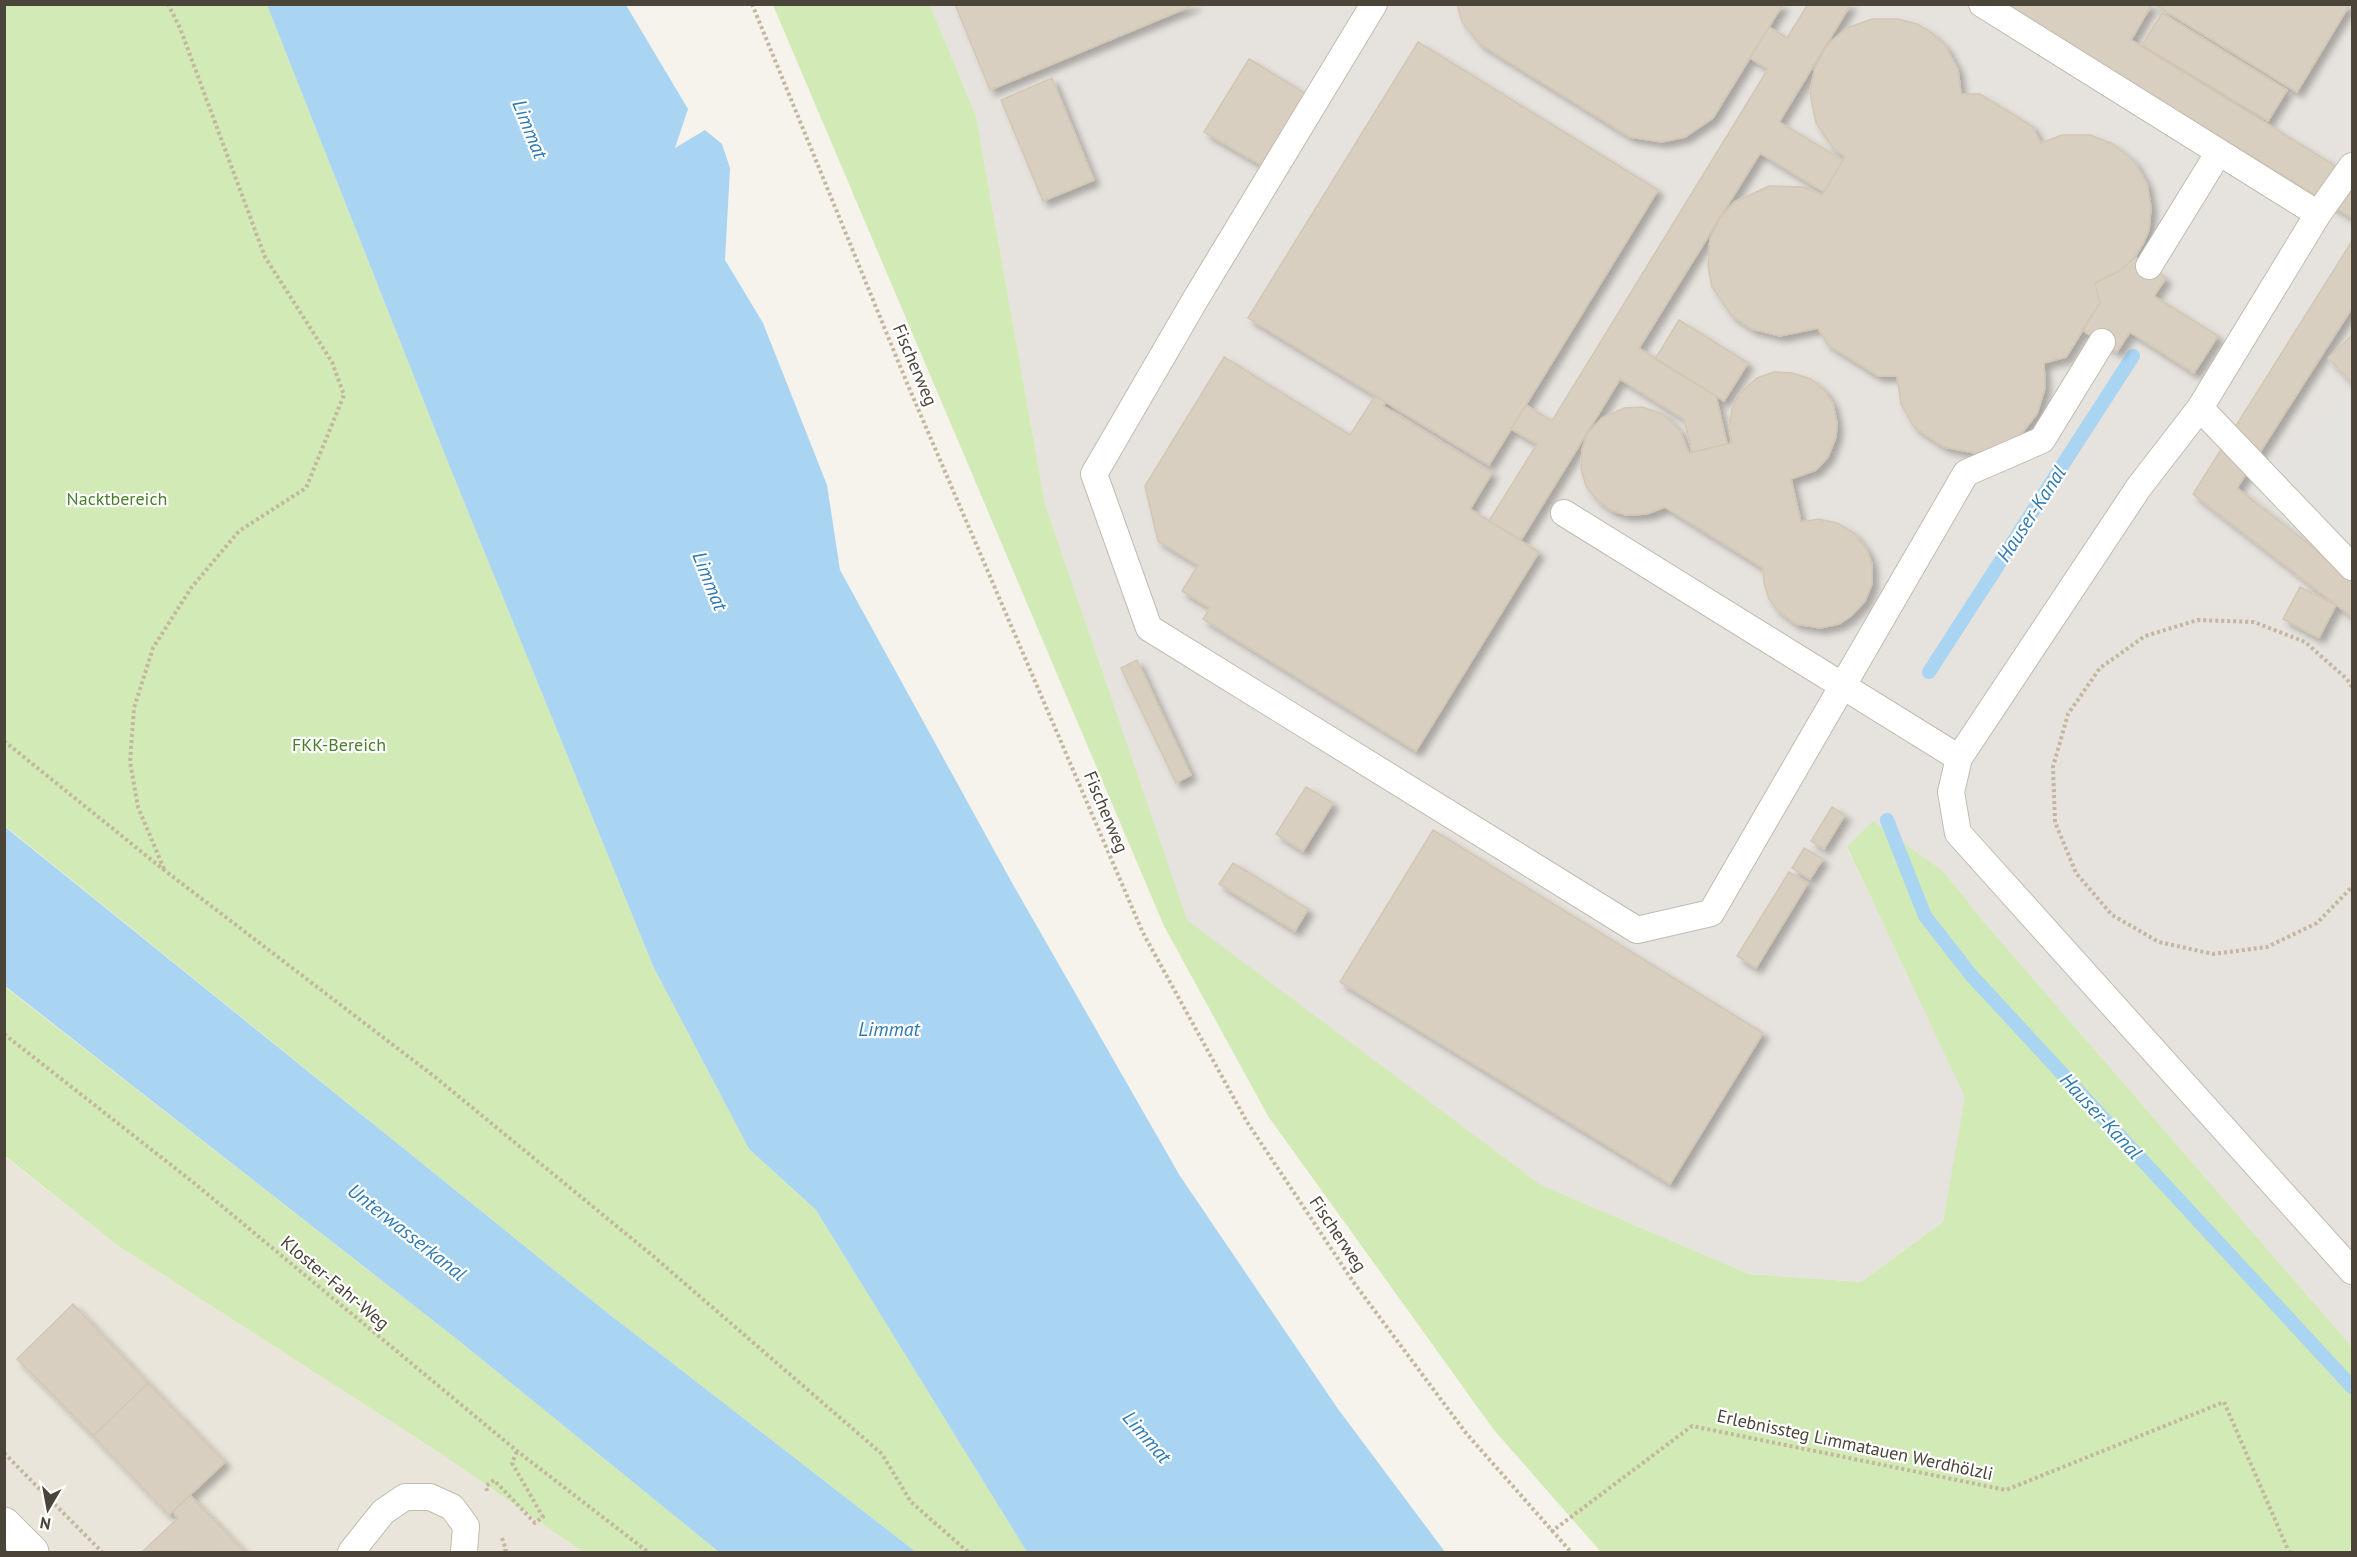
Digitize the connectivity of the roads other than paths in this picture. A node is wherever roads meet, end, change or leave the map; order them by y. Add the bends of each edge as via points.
1 (1374, 4) edge
2 (1982, 4) edge
3 (2219, 152) junction
4 (2352, 166) edge
5 (2318, 214) junction
6 (2149, 267) dead end
7 (2102, 342) dead end
8 (2200, 408) junction
9 (1564, 513) dead end
10 (2352, 567) edge
11 (1842, 686) junction
12 (1959, 758) junction
13 (2352, 1271) edge
14 (4, 1524) edge
15 (32, 1552) edge
16 (351, 1552) edge
17 (464, 1552) edge

1 - 11 lane via 1094,474 1149,628 1637,930 1711,913
2 - 3 lane
3 - 5 lane
3 - 6 lane
4 - 5 lane
5 - 8 lane
7 - 11 lane via 2042,440 1966,473
8 - 10 lane
8 - 12 lane via 2139,487
9 - 11 lane
11 - 12 lane
12 - 13 lane via 1951,792 1958,833
14 - 15 street
16 - 17 lane via 383,1512 405,1497 430,1497 452,1507 466,1526

